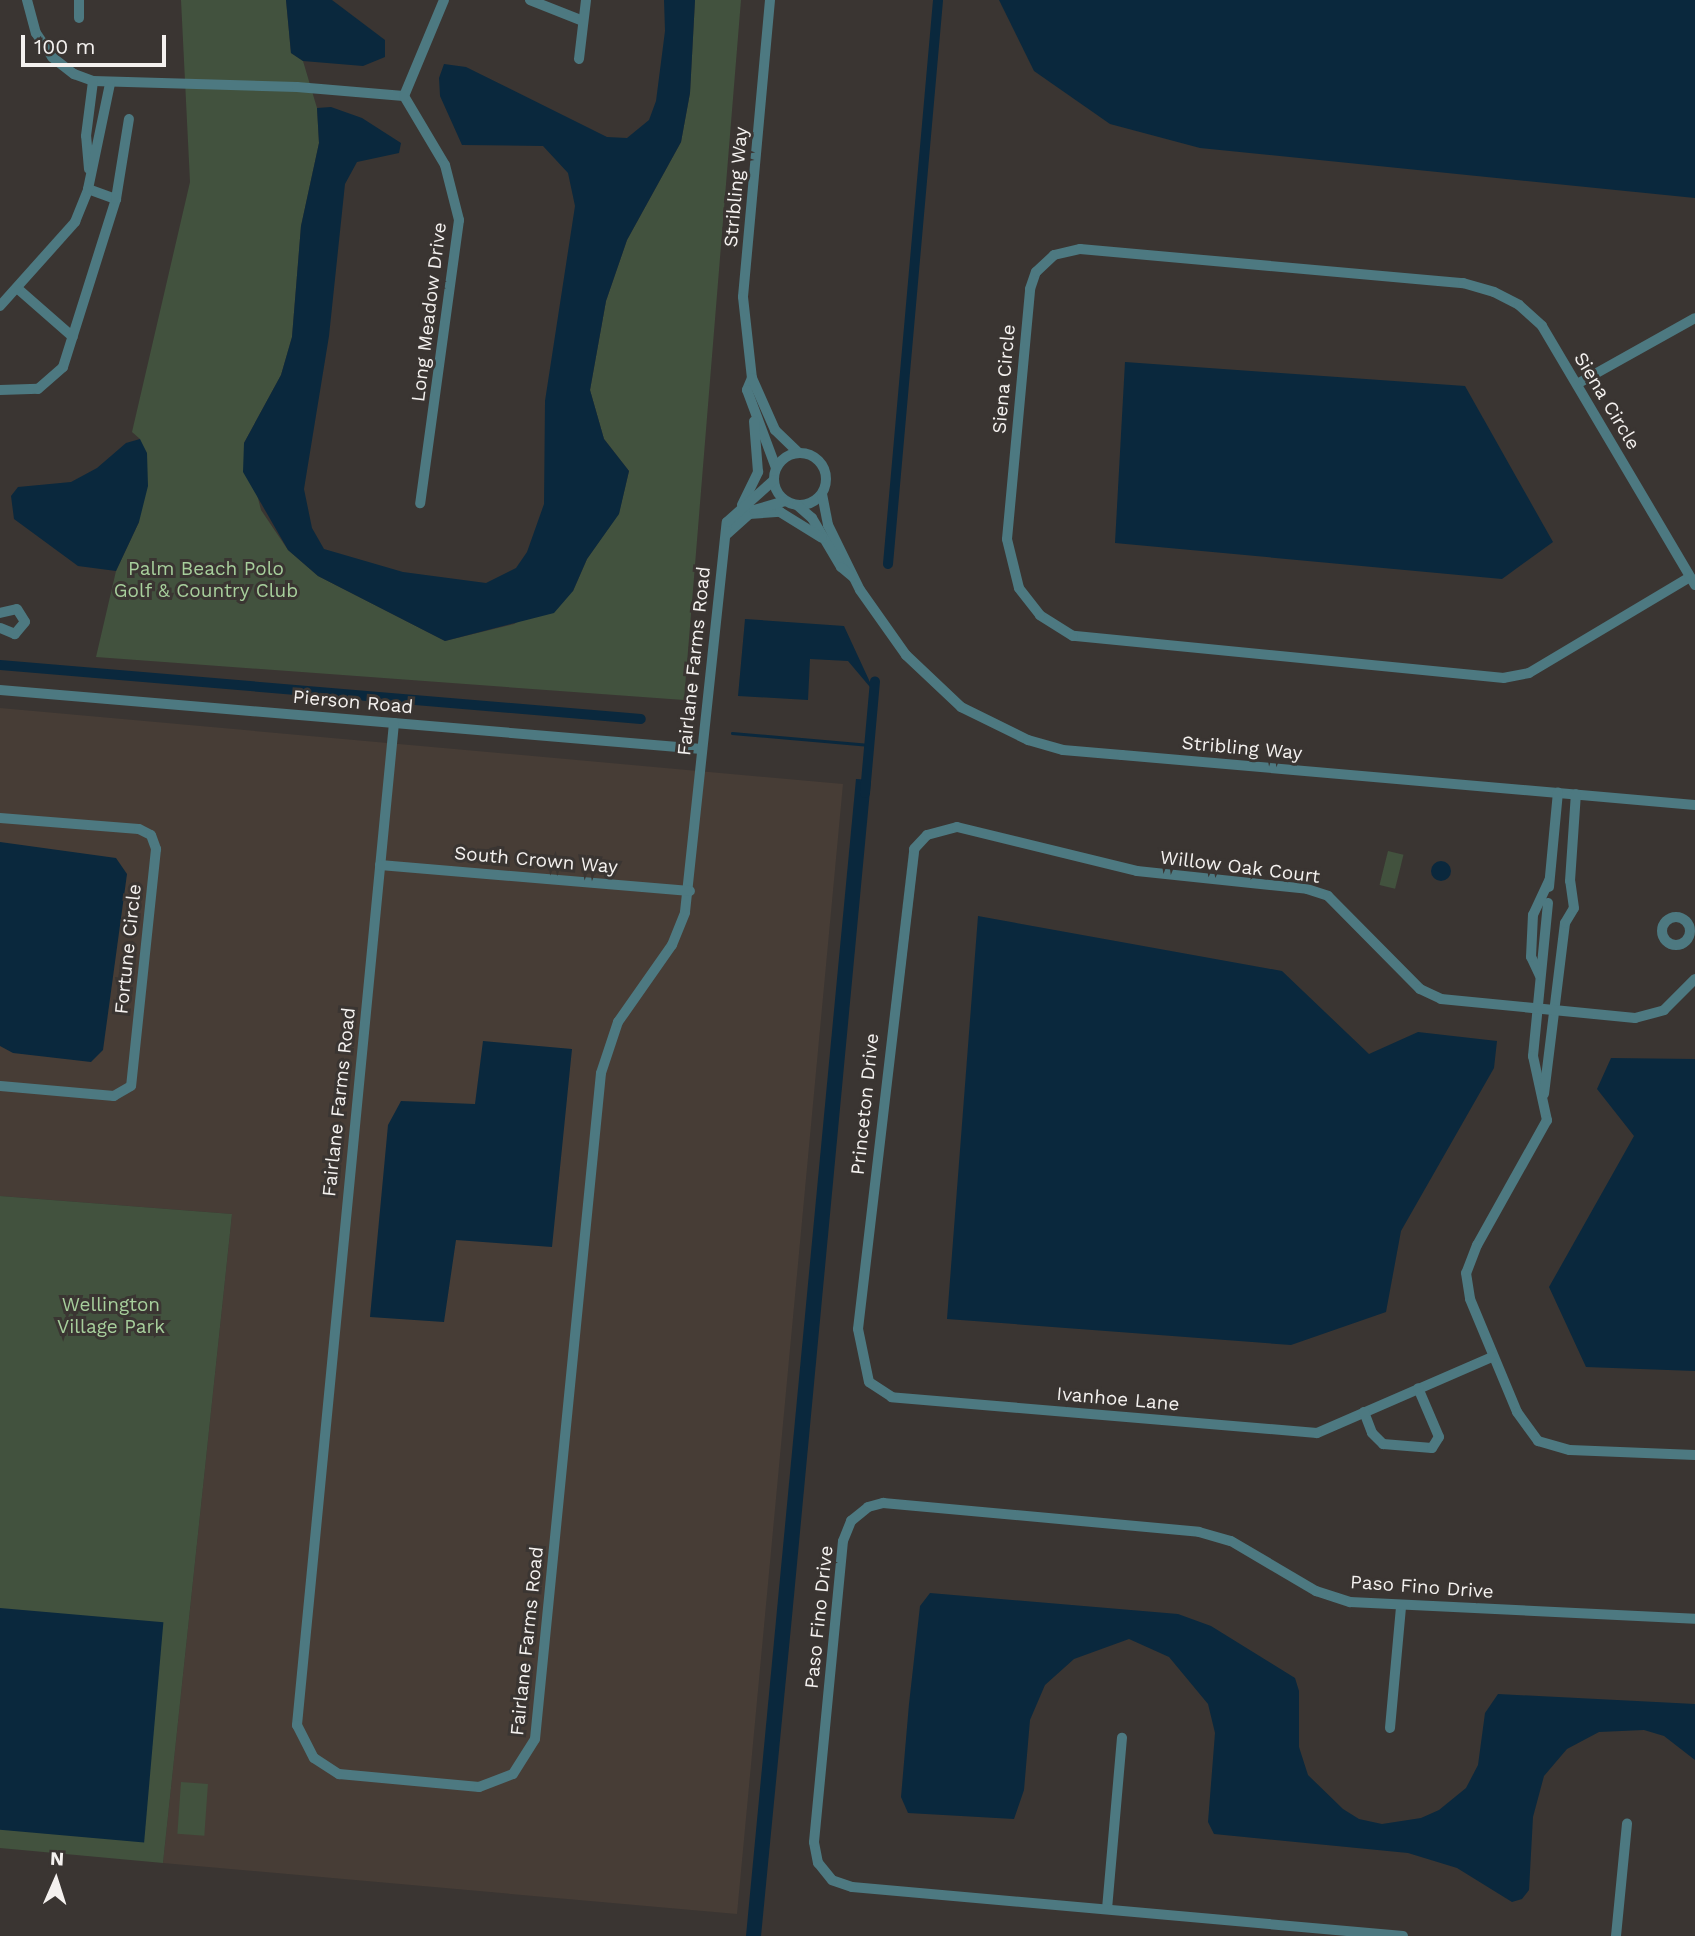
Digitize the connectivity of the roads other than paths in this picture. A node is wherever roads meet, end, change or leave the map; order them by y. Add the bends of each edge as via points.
1 (27, 0) edge
2 (79, 0) edge
3 (444, 0) edge
4 (530, 0) edge
5 (586, 0) edge
6 (770, 0) edge
7 (79, 18) dead end
8 (583, 21) junction
9 (579, 59) dead end
10 (93, 81) junction
11 (110, 84) junction
12 (404, 96) junction
13 (129, 119) dead end
14 (89, 183) junction
15 (116, 199) junction
16 (17, 288) junction
17 (0, 306) edge
18 (1695, 318) edge
19 (73, 337) junction
20 (752, 378) junction
21 (1577, 384) junction
22 (0, 390) edge
23 (750, 397) junction
24 (799, 453) junction
25 (776, 468) junction
26 (774, 480) junction
27 (822, 494) junction
28 (785, 501) junction
29 (420, 503) dead end
30 (797, 505) junction
31 (744, 511) junction
32 (826, 542) junction
33 (855, 579) junction
34 (1693, 581) edge
35 (0, 613) edge
36 (0, 630) edge
37 (0, 690) edge
38 (394, 723) junction
39 (702, 749) junction
40 (1558, 792) junction
41 (1576, 794) junction
42 (1695, 805) edge
43 (0, 818) edge
44 (927, 835) joint
45 (380, 865) junction
46 (1549, 880) junction
47 (690, 891) junction
48 (1533, 915) junction
49 (1547, 917) junction
50 (1567, 919) junction
51 (1685, 942) dead end
52 (1695, 952) edge
53 (1540, 976) junction
54 (1695, 979) edge
55 (1536, 1008) junction
56 (1555, 1010) junction
57 (0, 1086) edge
58 (1544, 1094) junction
59 (1492, 1357) junction
60 (869, 1382) joint
61 (1418, 1388) junction
62 (1364, 1412) junction
63 (1695, 1455) edge
64 (1401, 1606) junction
65 (1695, 1619) edge
66 (1390, 1728) dead end
67 (1122, 1738) dead end
68 (1627, 1824) dead end
69 (1107, 1909) junction
70 (1403, 1936) edge
71 (1616, 1936) edge

1 - 10 street via 36,33 52,57 74,74
2 - 7 street
3 - 12 street
4 - 8 street
5 - 8 street
6 - 20 street, Stribling Way via 743,297
8 - 9 street
10 - 11 street
10 - 14 street via 86,136
11 - 12 street via 298,87
11 - 14 street
12 - 29 street, Long Meadow Drive via 445,165 459,220
13 - 15 street
14 - 15 street
14 - 16 street via 68,234
15 - 19 street
16 - 17 street
16 - 19 street
18 - 21 street
19 - 22 street via 63,367 50,382 25,392
20 - 23 street, Stribling Way
20 - 24 street, Stribling Way via 775,430
21 - 34 street, Siena Circle
21 - 34 street, Siena Circle via 1542,326 1518,305 1463,283 1080,249 1054,255 1036,272 1030,289 1007,539 1012,570 1040,615 1073,636 1504,678 1529,673
23 - 25 street, Stribling Way
23 - 31 street via 759,463
24 - 25 street via 787,456
24 - 27 street via 817,459 824,470
25 - 26 street
26 - 28 street
26 - 31 street, Fairlane Farms Road
27 - 30 street via 813,502
27 - 33 street, Stribling Way via 828,525
28 - 30 street
28 - 31 street, Fairlane Farms Road
30 - 32 street, Stribling Way via 812,518
31 - 32 street via 789,515
31 - 39 street, Fairlane Farms Road via 727,534
32 - 33 street, Stribling Way via 841,568
33 - 40 street, Stribling Way via 906,655 932,684 961,708 1028,740 1098,753
35 - 36 street via 17,609 25,622 15,634
37 - 38 street, Pierson Road
38 - 39 street, Pierson Road
38 - 45 street, Fairlane Farms Road
39 - 47 street, Fairlane Farms Road
40 - 41 street, Stribling Way
40 - 46 street
41 - 42 street, Stribling Way
41 - 50 street via 1570,881 1574,908
43 - 57 street, Fortune Circle via 139,829 152,835 156,849 131,1086 114,1096
44 - 55 street, Willow Oak Court via 957,827 1137,871 1307,889 1328,896 1420,989 1441,999
44 - 60 street, Princeton Drive via 914,849 908,869 858,1329
45 - 47 street, South Crown Way
45 - 47 street, Fairlane Farms Road via 298,1725 314,1758 339,1774 472,1787 494,1784 513,1774 535,1739 601,1073 616,1025 671,945
46 - 48 street
46 - 49 street
48 - 49 street
48 - 53 street via 1531,957
49 - 50 street
49 - 53 street
50 - 56 street
51 - 52 street
53 - 55 street
54 - 56 street, Willow Oak Court via 1664,1010 1650,1016
55 - 56 street, Willow Oak Court
55 - 58 street via 1533,1056
56 - 58 street
58 - 59 street via 1547,1120 1466,1273 1470,1299
59 - 61 street, Ivanhoe Lane
59 - 63 street via 1517,1412 1538,1441 1570,1450
60 - 62 street, Ivanhoe Lane via 892,1397 1317,1433
61 - 62 street, Ivanhoe Lane
61 - 62 street via 1439,1437 1432,1448 1383,1444 1371,1433
64 - 65 street, Paso Fino Drive
64 - 66 street
64 - 69 street, Paso Fino Drive via 1329,1597 1238,1545 1199,1531 883,1503 856,1515 843,1541 814,1842 822,1869 846,1886
67 - 69 street
68 - 71 street
69 - 70 street, Paso Fino Drive

